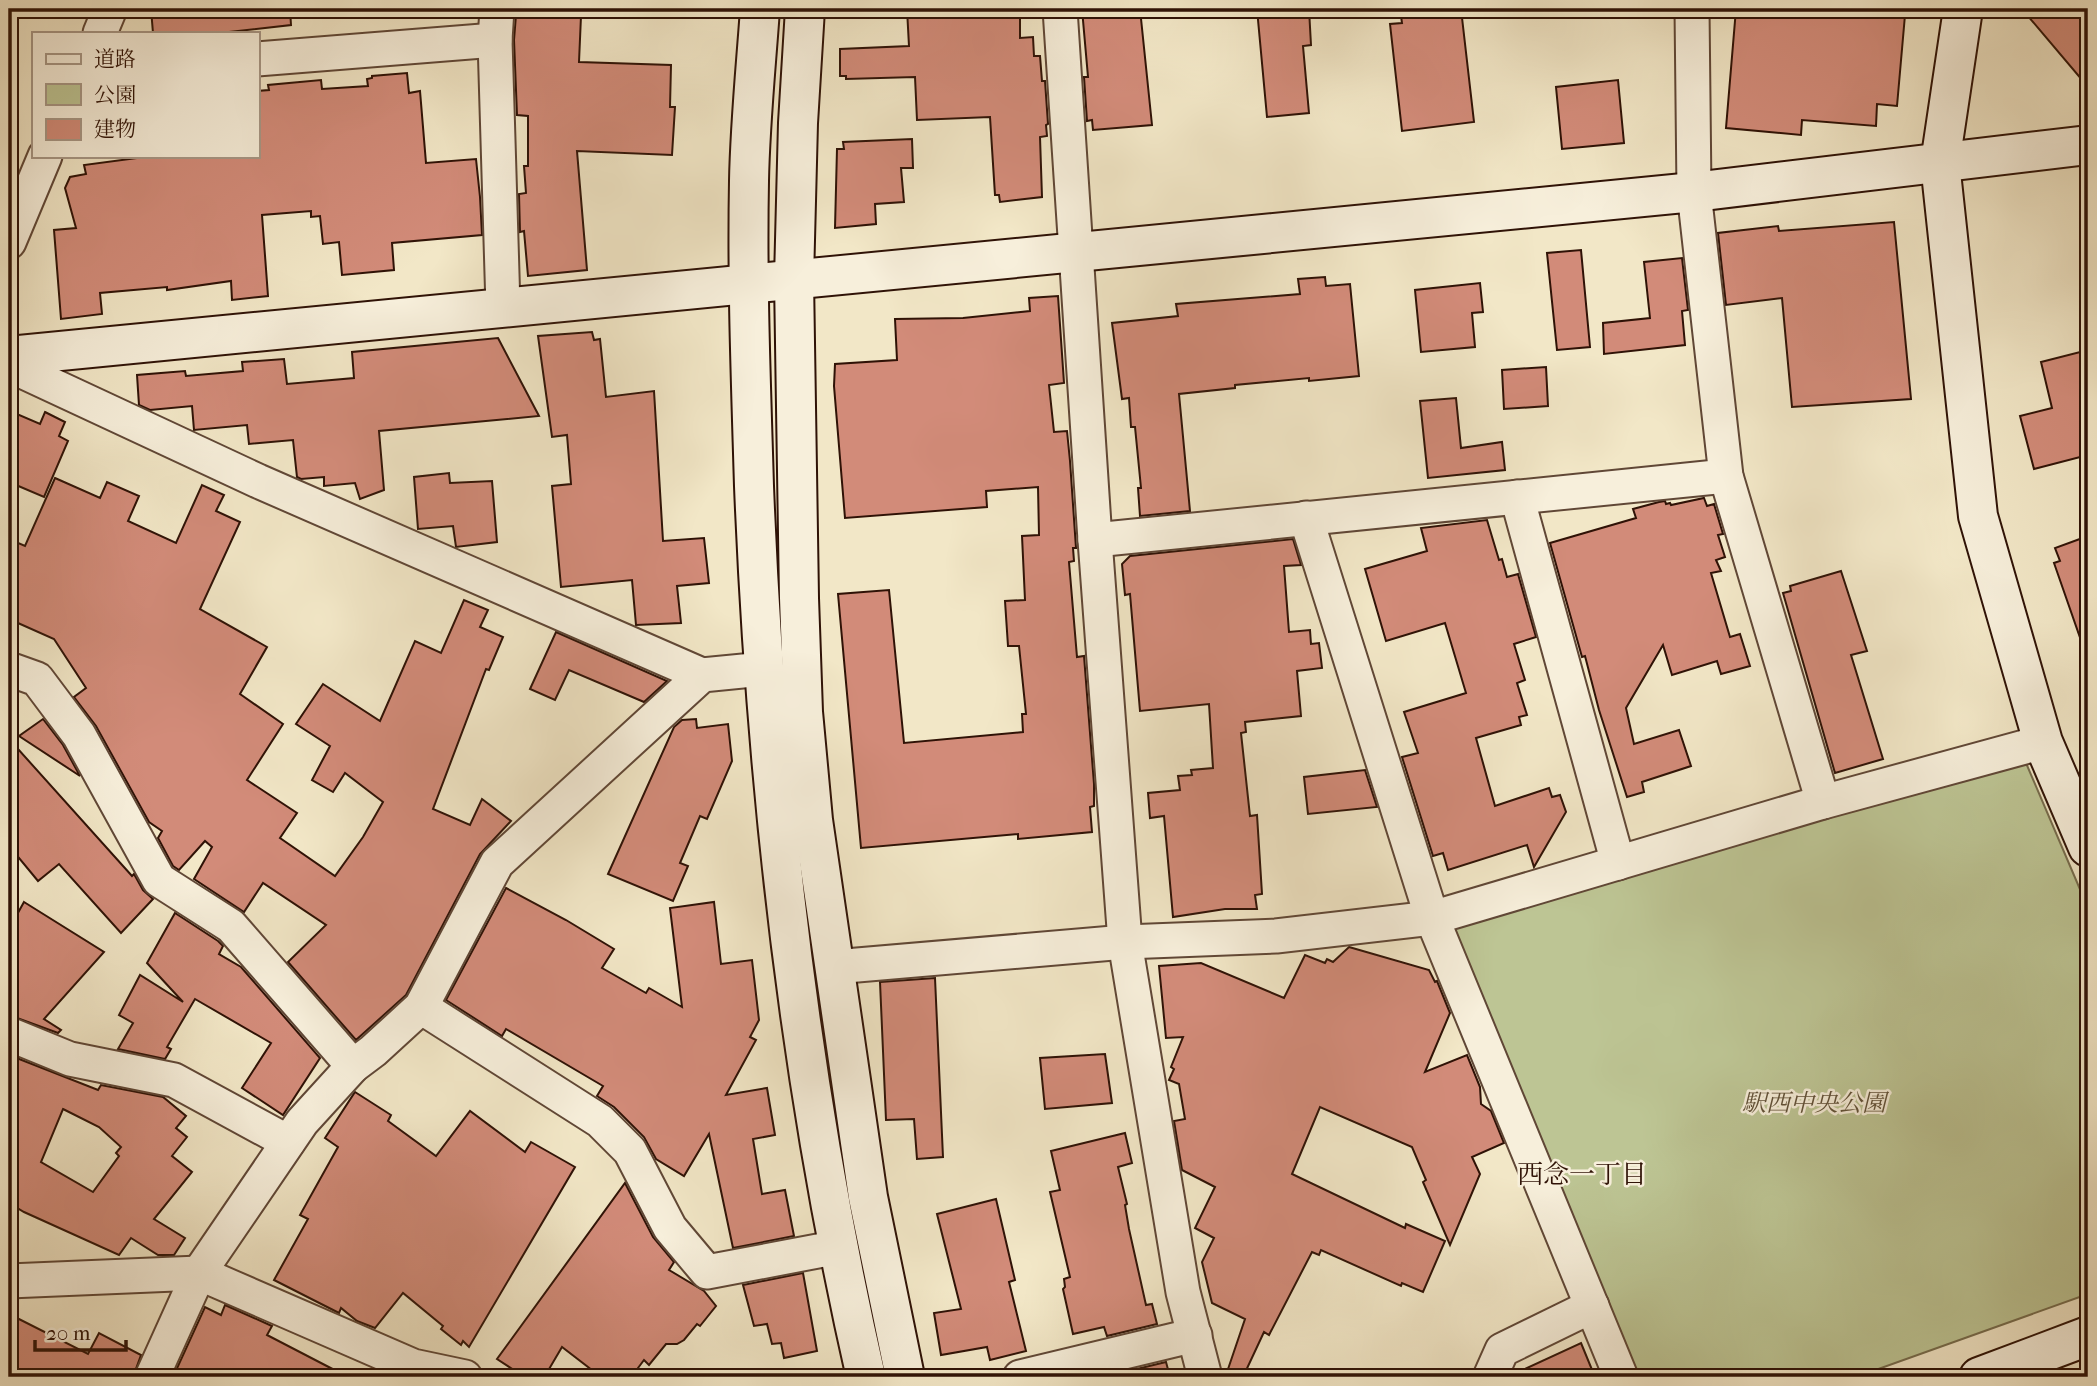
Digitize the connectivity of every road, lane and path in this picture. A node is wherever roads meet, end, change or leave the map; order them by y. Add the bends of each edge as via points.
1 (110, 9) edge
2 (760, 9) edge
3 (805, 9) edge
4 (1060, 9) edge
5 (1692, 9) edge
6 (1963, 9) edge
7 (496, 25) edge
8 (100, 32) edge
9 (259, 59) edge
10 (2088, 145) edge
11 (44, 158) edge
12 (1940, 163) junction
13 (1694, 192) junction
14 (12, 228) edge
15 (1075, 251) junction
16 (794, 279) junction
17 (749, 283) junction
18 (503, 307) junction
19 (9, 356) edge
20 (9, 365) edge
21 (1726, 476) junction
22 (1517, 497) junction
23 (1307, 518) junction
24 (1095, 540) junction
25 (9, 669) edge
26 (764, 669) junction
27 (702, 674) junction
28 (2043, 742) junction
29 (1823, 803) junction
30 (814, 820) junction
31 (776, 823) junction
32 (2088, 848) edge
33 (1618, 863) junction
34 (1432, 918) junction
35 (1125, 942) junction
36 (834, 967) junction
37 (421, 1007) junction
38 (9, 1034) edge
39 (353, 1066) junction
40 (288, 1142) junction
41 (839, 1247) junction
42 (199, 1273) junction
43 (9, 1281) edge
44 (1592, 1306) junction
45 (1195, 1335) junction
46 (2088, 1335) edge
47 (152, 1377) edge
48 (465, 1377) edge
49 (866, 1377) edge
50 (905, 1377) edge
51 (1020, 1377) edge
52 (1205, 1377) edge
53 (1490, 1377) edge
54 (1621, 1377) edge
55 (1979, 1377) edge

1 - 8 street
2 - 17 street via 749,179
3 - 16 street
4 - 15 street
5 - 13 street
6 - 12 street
7 - 9 street
7 - 18 street
10 - 12 street
11 - 14 street
12 - 13 street
12 - 28 street via 1978,516
13 - 15 street
13 - 21 street
15 - 16 street
15 - 24 street
16 - 17 street
16 - 30 street via 803,712
17 - 18 street
17 - 26 street
18 - 19 street
20 - 27 street via 258,481
21 - 22 street
21 - 29 street
22 - 23 street
22 - 33 street
23 - 24 street
23 - 34 street
24 - 35 street
25 - 39 street via 37,679 79,735 159,880 231,926
26 - 27 street
26 - 31 street
27 - 37 street via 497,863
28 - 29 street
28 - 32 street
29 - 33 street
30 - 31 street
30 - 36 street
31 - 41 street via 809,1077
33 - 34 street
34 - 35 street via 1276,936
34 - 44 street
35 - 36 street
35 - 45 street
36 - 50 street via 868,1197
37 - 39 street
37 - 41 street via 600,1121 630,1151 670,1228 706,1272
38 - 40 street via 70,1059 174,1080
39 - 40 street
40 - 42 street
41 - 49 street
42 - 43 street
42 - 47 street
42 - 48 street via 413,1366
44 - 53 street via 1502,1350
44 - 54 street
45 - 51 street
45 - 52 street
46 - 55 street

